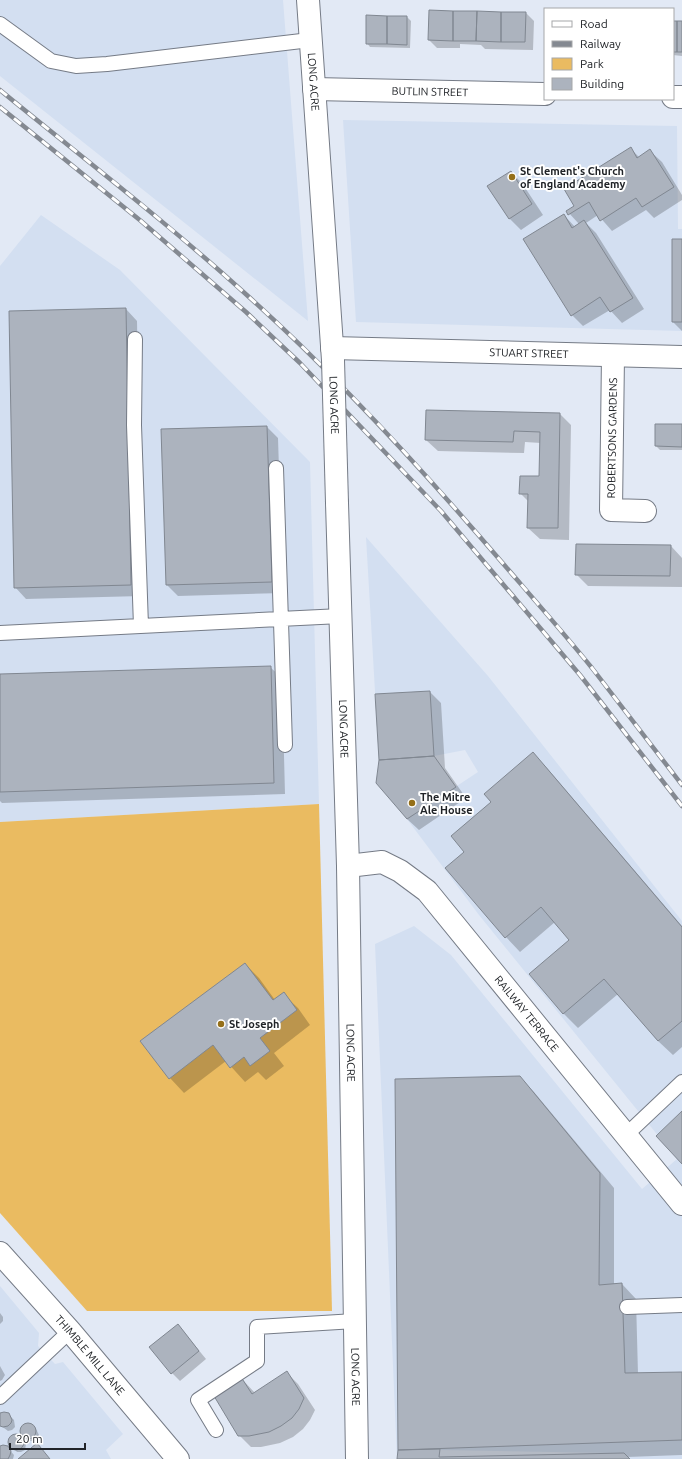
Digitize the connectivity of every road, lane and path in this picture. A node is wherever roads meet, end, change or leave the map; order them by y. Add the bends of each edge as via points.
1 (308, 0) edge
2 (0, 24) edge
3 (310, 40) junction
4 (314, 89) junction
5 (544, 94) edge
6 (135, 339) dead end
7 (332, 354) junction
8 (613, 356) junction
9 (682, 357) edge
10 (276, 468) dead end
11 (645, 511) dead end
12 (341, 616) junction
13 (280, 619) junction
14 (141, 626) junction
15 (0, 633) edge
16 (285, 745) dead end
17 (348, 866) junction
18 (682, 1082) edge
19 (626, 1135) junction
20 (682, 1204) edge
21 (0, 1253) edge
22 (682, 1305) edge
23 (626, 1306) dead end
24 (355, 1321) junction
25 (70, 1331) junction
26 (0, 1397) edge
27 (216, 1430) dead end
28 (178, 1459) edge
29 (357, 1459) edge

1 - 3 street, LONG ACRE
2 - 3 lane via 51,61 76,66
3 - 4 street, LONG ACRE
4 - 5 street, BUTLIN STREET
4 - 7 street, LONG ACRE
6 - 14 lane via 134,425
7 - 8 street, STUART STREET via 376,349
7 - 12 street, LONG ACRE, bridge
8 - 9 street, STUART STREET
8 - 11 street, ROBERTSONS GARDENS via 611,510
10 - 13 lane
12 - 13 lane
12 - 17 street, LONG ACRE
13 - 14 lane
13 - 16 lane
14 - 15 lane
17 - 19 street, RAILWAY TERRACE via 382,862 400,871 427,892
17 - 24 street, LONG ACRE
18 - 19 lane
19 - 20 street, RAILWAY TERRACE
21 - 25 street, THIMBLE MILL LANE
22 - 23 lane
24 - 27 lane via 257,1326 257,1361 198,1400
24 - 29 street, LONG ACRE
25 - 26 lane
25 - 28 street, THIMBLE MILL LANE

